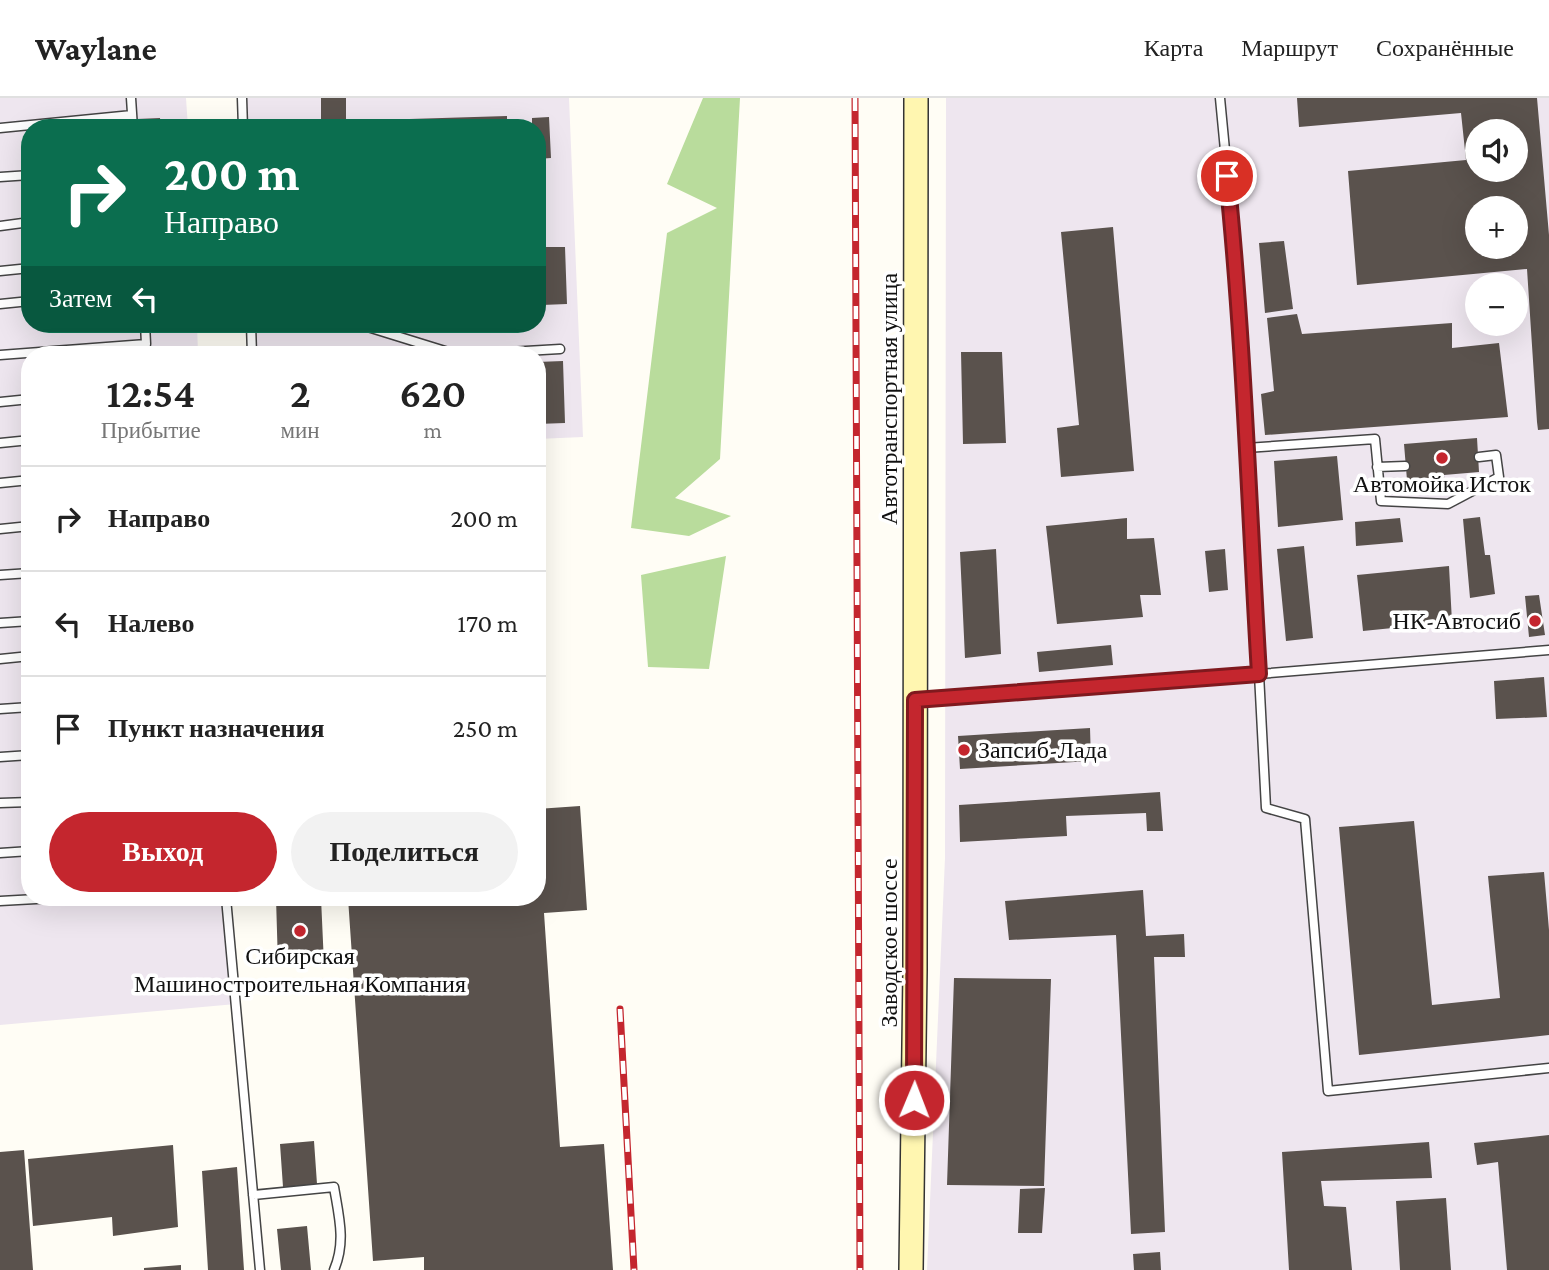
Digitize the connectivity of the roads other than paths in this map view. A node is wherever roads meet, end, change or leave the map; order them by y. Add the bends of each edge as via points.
1 (131, 98) edge
2 (242, 98) edge
3 (916, 98) edge
4 (1220, 98) edge
5 (132, 115) junction
6 (91, 119) edge
7 (132, 119) edge
8 (243, 119) edge
9 (21, 126) edge
10 (0, 128) edge
11 (21, 176) edge
12 (0, 177) edge
13 (21, 223) edge
14 (0, 226) edge
15 (21, 269) edge
16 (0, 271) edge
17 (21, 302) edge
18 (0, 304) edge
19 (145, 333) edge
20 (387, 333) edge
21 (146, 344) joint
22 (119, 346) edge
23 (429, 346) edge
24 (559, 349) dead end
25 (546, 350) edge
26 (21, 353) edge
27 (0, 355) edge
28 (21, 401) edge
29 (0, 402) edge
30 (21, 441) edge
31 (0, 443) edge
32 (1246, 448) junction
33 (1479, 457) dead end
34 (1405, 466) dead end
35 (1377, 467) junction
36 (21, 481) edge
37 (0, 483) edge
38 (21, 527) edge
39 (0, 529) edge
40 (21, 574) edge
41 (0, 575) edge
42 (21, 622) edge
43 (0, 623) edge
44 (1549, 650) edge
45 (21, 657) edge
46 (0, 659) edge
47 (1259, 674) junction
48 (915, 700) junction
49 (21, 708) edge
50 (0, 709) edge
51 (21, 756) edge
52 (0, 758) edge
53 (21, 802) edge
54 (0, 803) edge
55 (21, 852) edge
56 (0, 853) edge
57 (21, 900) edge
58 (0, 901) edge
59 (227, 906) edge
60 (1549, 1068) edge
61 (253, 1195) junction
62 (260, 1270) edge
63 (334, 1270) edge
64 (911, 1270) edge

1 - 5 lane
2 - 8 lane
3 - 48 main road, Автотранспортная улица
4 - 32 lane via 1240,307
5 - 6 lane
5 - 7 lane
9 - 10 lane
11 - 12 lane
13 - 14 lane
15 - 16 lane
17 - 18 lane
19 - 21 lane
20 - 23 lane
21 - 22 lane
24 - 25 lane
26 - 27 lane
28 - 29 lane
30 - 31 lane
32 - 35 lane via 1375,439
32 - 47 lane
33 - 35 lane via 1496,455 1499,477 1448,504 1381,501
34 - 35 lane
36 - 37 lane
38 - 39 lane
40 - 41 lane
42 - 43 lane
44 - 47 lane
45 - 46 lane
47 - 48 lane
47 - 60 lane via 1266,808 1305,819 1328,1091
48 - 64 main road, Заводское шоссе
49 - 50 lane
51 - 52 lane
53 - 54 lane
55 - 56 lane
57 - 58 lane
59 - 61 lane
61 - 62 lane
61 - 63 lane via 334,1187 341,1253

